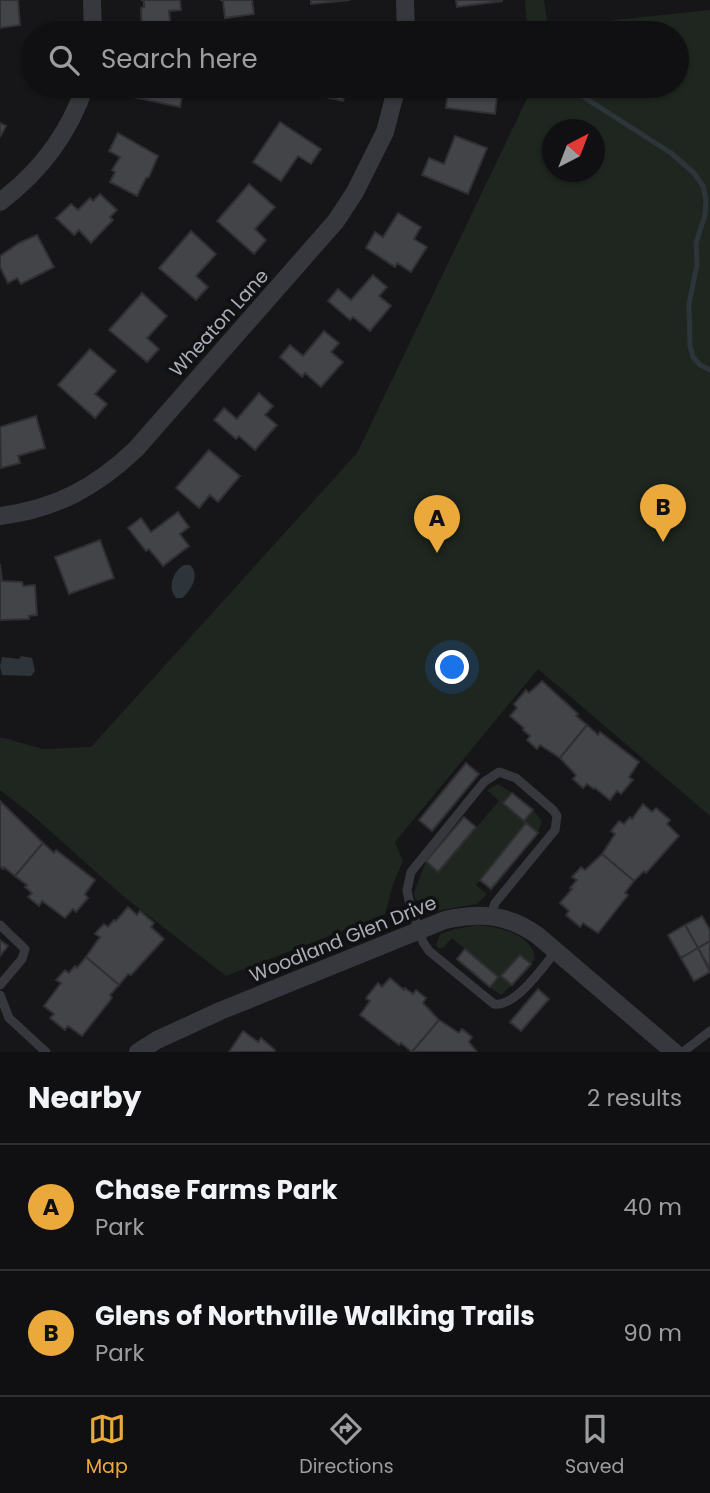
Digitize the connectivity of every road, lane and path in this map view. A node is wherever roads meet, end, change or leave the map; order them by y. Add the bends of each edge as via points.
1 (92, 0) edge
2 (405, 0) edge
3 (93, 21) edge
4 (406, 21) edge
5 (80, 98) edge
6 (394, 98) edge
7 (0, 202) edge
8 (0, 516) edge
9 (491, 915) junction
10 (0, 925) edge
11 (418, 931) junction
12 (556, 951) junction
13 (0, 985) edge
14 (0, 995) edge
15 (710, 1031) edge
16 (46, 1052) edge
17 (138, 1052) edge
18 (674, 1052) edge
19 (682, 1052) edge

1 - 3 street
2 - 4 street
5 - 7 street via 53,151
6 - 8 street, Wheaton Lane via 385,132 336,221 136,449 83,491 43,507
9 - 11 street, Woodland Glen Drive via 462,916
9 - 11 lane via 495,903 557,823 553,810 516,778 499,772 484,782 411,872 407,890
9 - 12 street, Woodland Glen Drive via 526,927
10 - 13 lane via 24,949 22,959
11 - 12 lane via 429,951 494,1004 506,1004 517,995
11 - 17 street, Woodland Glen Drive via 220,1011
12 - 18 street, Woodland Glen Drive
14 - 16 lane via 9,1018
15 - 19 lane

